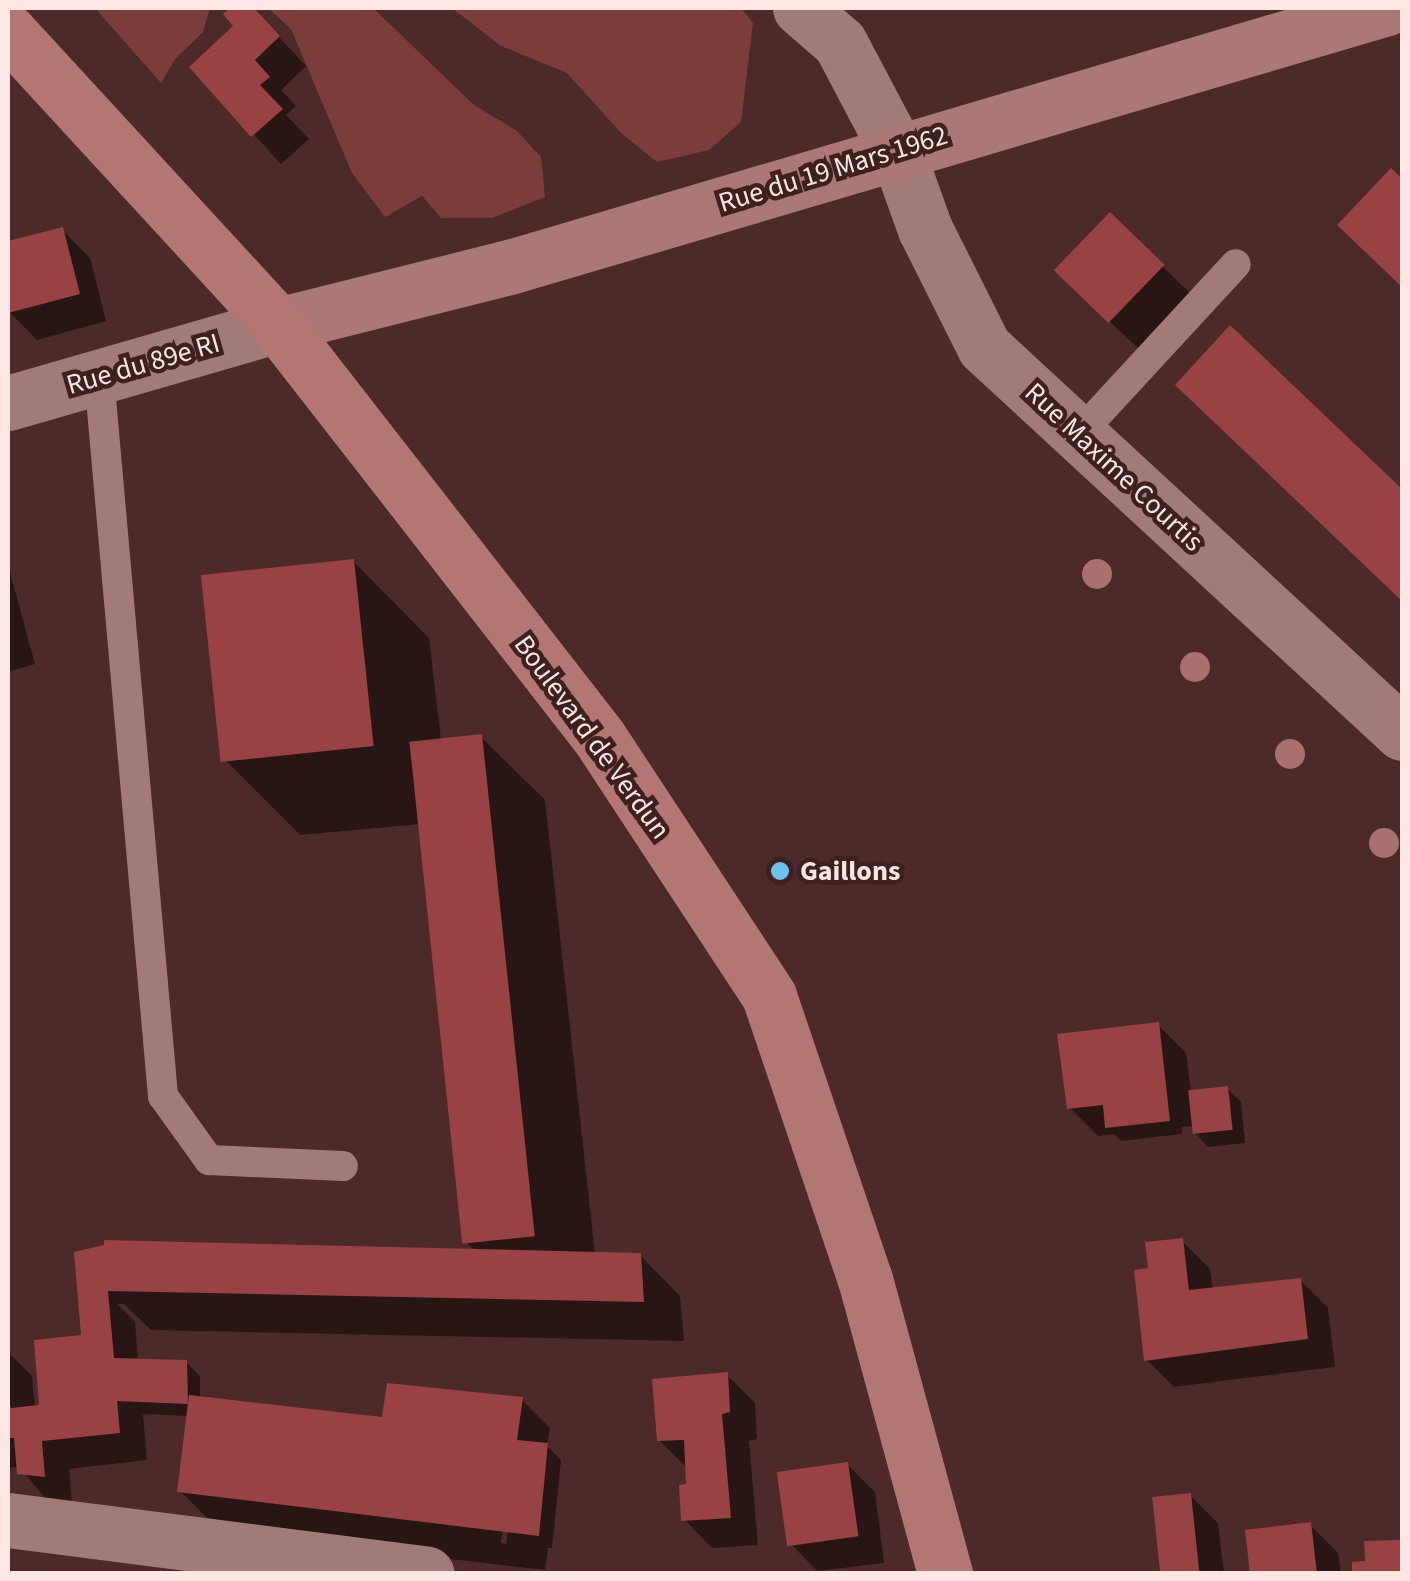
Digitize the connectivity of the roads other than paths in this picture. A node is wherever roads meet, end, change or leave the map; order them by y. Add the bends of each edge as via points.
1 (800, 8) edge
2 (1387, 8) edge
3 (8, 31) edge
4 (897, 151) junction
5 (1236, 264) dead end
6 (278, 325) junction
7 (99, 376) junction
8 (8, 403) edge
9 (1079, 434) junction
10 (1402, 733) edge
11 (343, 1166) dead end
12 (8, 1520) edge
13 (427, 1574) edge
14 (945, 1574) edge

1 - 4 street, Rue Maxime Courtis via 840,43
2 - 4 main road, Rue du 19 Mars 1962
3 - 6 main road, Boulevard de Verdun
4 - 6 main road, Rue du 19 Mars 1962 via 513,266
4 - 9 street, Rue Maxime Courtis via 949,282 984,348
5 - 9 lane
6 - 7 street, Rue du 89e RI
6 - 14 main road, Boulevard de Verdun via 599,737 770,996 865,1278
7 - 8 street, Rue du 89e RI
7 - 11 lane via 163,1096 209,1160
9 - 10 street, Rue Maxime Courtis
12 - 13 street

